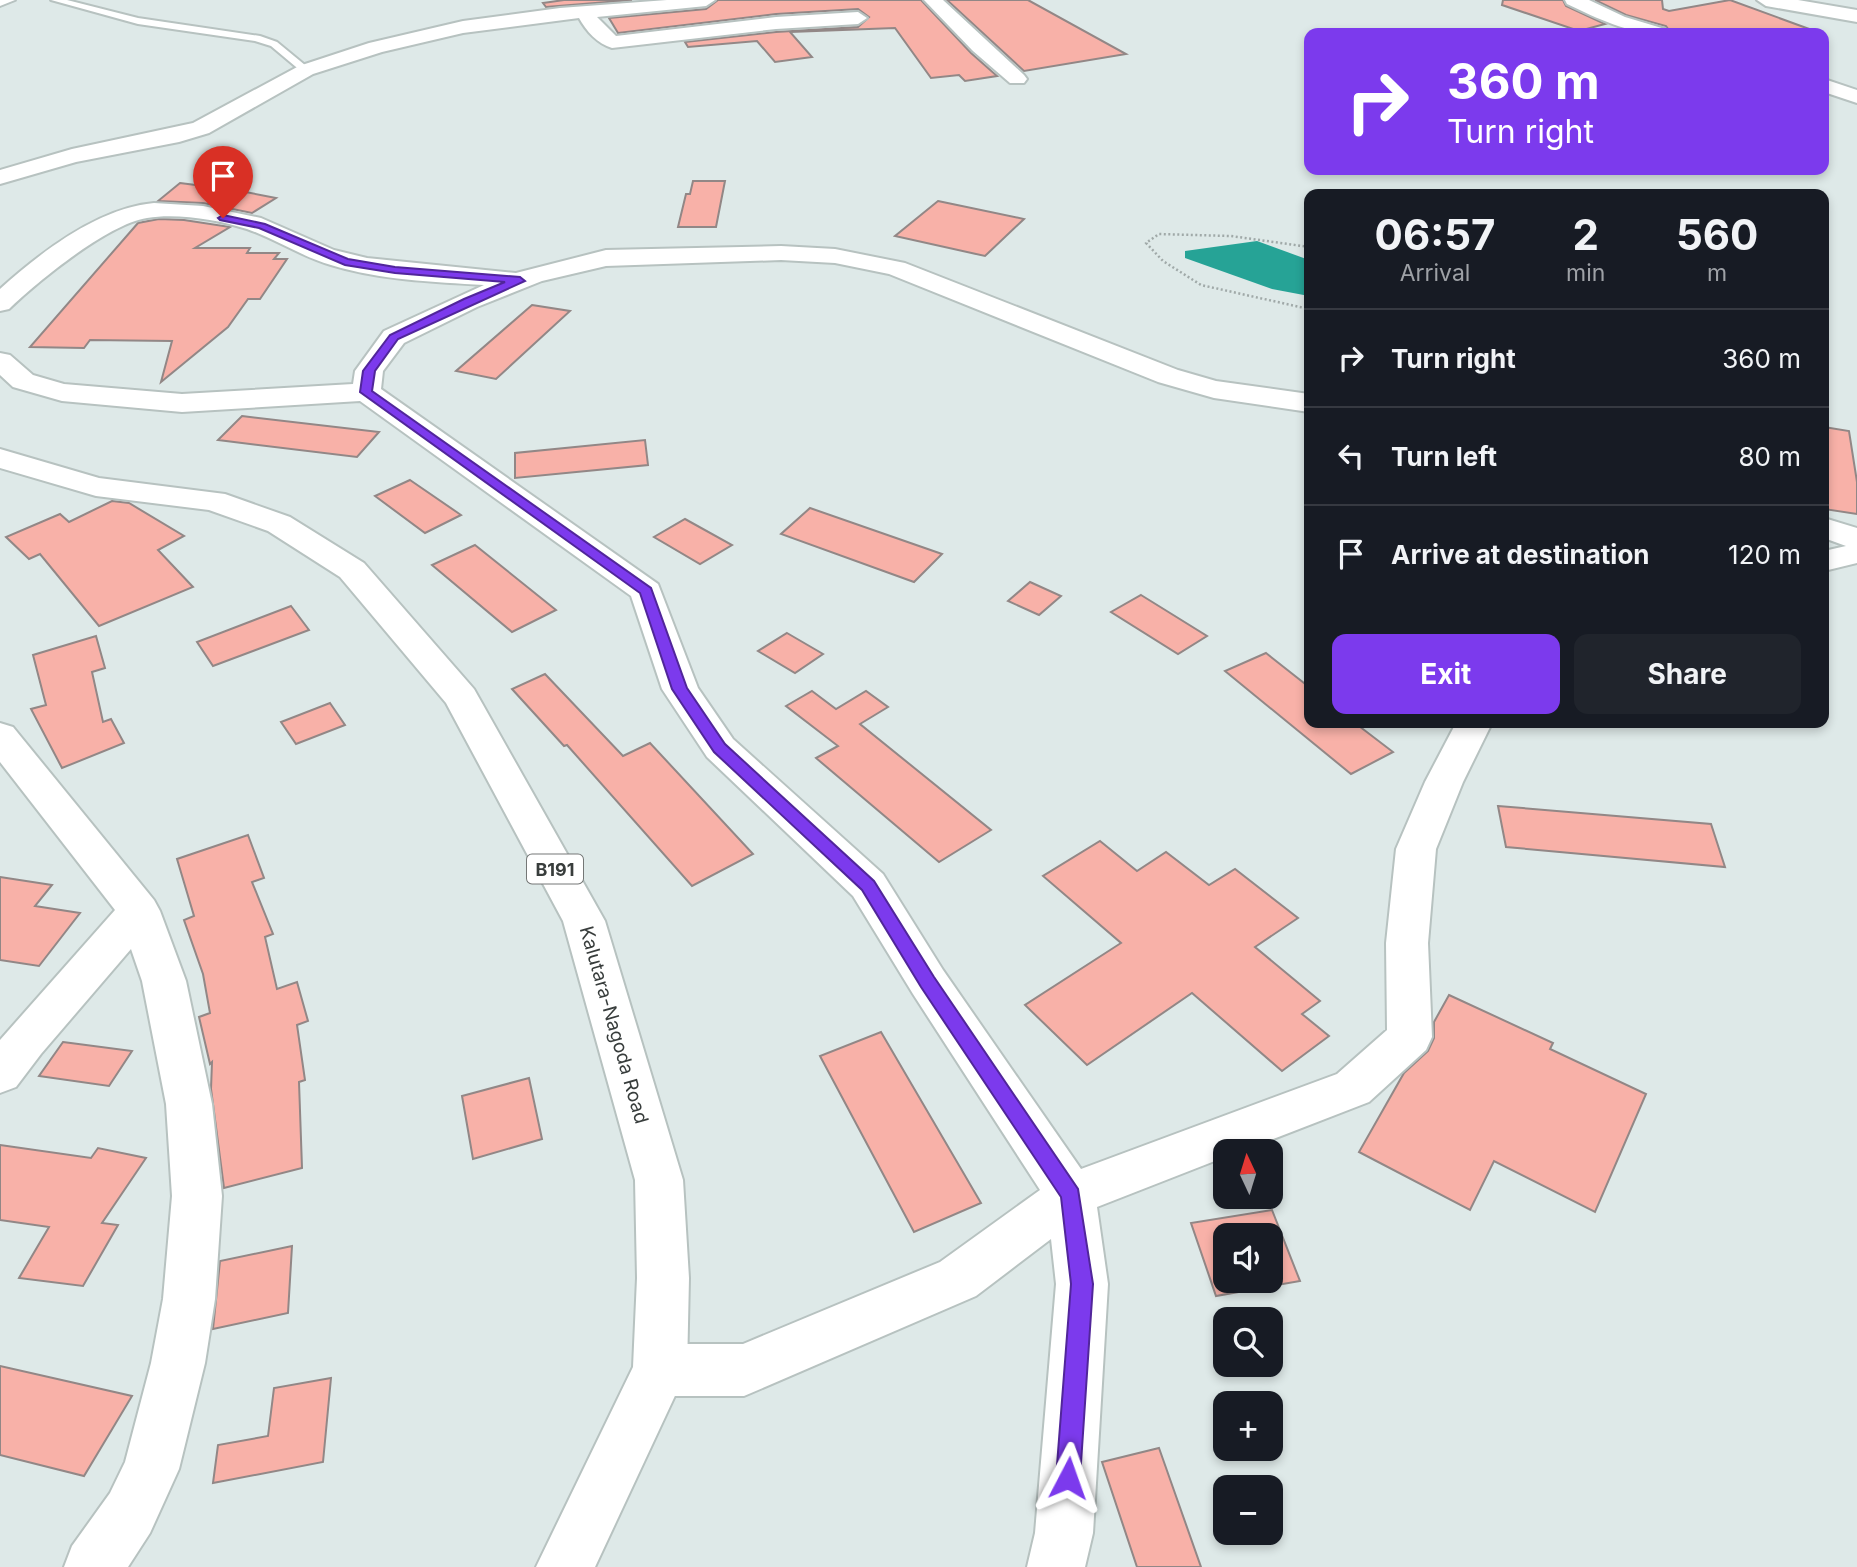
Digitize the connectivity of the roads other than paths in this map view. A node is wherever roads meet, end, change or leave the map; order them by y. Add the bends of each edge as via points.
1 (10, 0) edge
2 (56, 0) edge
3 (706, 0) edge
4 (933, 0) edge
5 (1574, 0) edge
6 (1766, 0) edge
7 (0, 3) edge
8 (585, 12) junction
9 (1857, 16) edge
10 (858, 18) dead end
11 (1641, 28) edge
12 (306, 70) junction
13 (1017, 79) dead end
14 (1857, 80) edge
15 (1829, 87) edge
16 (1857, 97) edge
17 (0, 177) edge
18 (520, 281) junction
19 (0, 303) edge
20 (0, 361) edge
21 (366, 392) junction
22 (1304, 402) edge
23 (0, 458) edge
24 (1829, 530) edge
25 (1857, 539) edge
26 (1857, 553) edge
27 (1829, 560) edge
28 (1471, 728) edge
29 (0, 736) edge
30 (139, 911) junction
31 (0, 1074) edge
32 (1071, 1195) junction
33 (660, 1370) junction
34 (93, 1567) edge
35 (565, 1567) edge
36 (1056, 1567) edge

1 - 7 lane
2 - 12 lane via 138,21 257,38 274,44
3 - 8 street
4 - 13 street
5 - 11 street
6 - 9 street
8 - 10 street via 612,42
8 - 12 street via 463,27 376,47
12 - 17 street via 201,128
14 - 15 street
15 - 16 street
18 - 19 street via 345,262 262,226 166,209 115,220 15,287
18 - 21 street via 394,337 369,371
18 - 22 street via 606,258 835,256 896,268 1168,376
20 - 21 street via 23,381 62,392 182,403
21 - 32 street via 646,591 680,689 720,748 868,886
23 - 33 street, Kalutara-Nagoda Road / B191 via 96,486 214,501 279,524 352,570 461,697 584,921 659,1180
24 - 25 street
26 - 27 street
28 - 32 street via 1416,849 1407,943 1410,1037 1353,1088
29 - 30 street
30 - 31 street
30 - 34 street via 167,995 189,1104 197,1196 189,1299 151,1469 130,1513
32 - 33 street via 958,1279 744,1370
32 - 36 street via 1082,1284 1064,1533
33 - 35 street, Kalutara-Nagoda Road / B191

